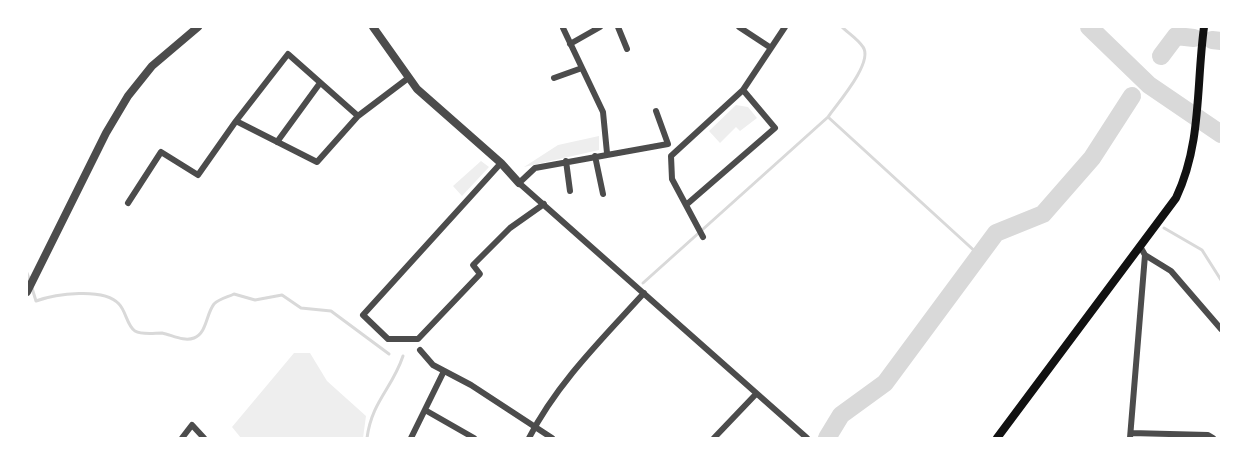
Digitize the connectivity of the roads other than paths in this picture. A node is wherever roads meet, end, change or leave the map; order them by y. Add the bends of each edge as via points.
1 (198, 27) edge
2 (373, 27) edge
3 (600, 27) edge
4 (618, 27) edge
5 (739, 27) edge
6 (784, 27) edge
7 (1204, 27) edge
8 (563, 28) dead end
9 (570, 44) junction
10 (771, 48) junction
11 (627, 49) dead end
12 (582, 68) junction
13 (554, 78) dead end
14 (407, 79) junction
15 (320, 83) junction
16 (743, 90) junction
17 (656, 111) dead end
18 (358, 116) junction
19 (236, 121) junction
20 (277, 142) junction
21 (607, 153) junction
22 (595, 156) junction
23 (567, 161) junction
24 (501, 163) junction
25 (519, 183) junction
26 (570, 191) dead end
27 (603, 194) dead end
28 (128, 203) dead end
29 (544, 204) junction
30 (686, 205) junction
31 (703, 237) dead end
32 (1143, 252) junction
33 (27, 292) edge
34 (644, 293) junction
35 (1221, 329) edge
36 (420, 350) dead end
37 (444, 370) junction
38 (756, 394) junction
39 (425, 410) junction
40 (535, 428) junction
41 (1130, 435) edge
42 (182, 438) edge
43 (204, 438) edge
44 (411, 438) edge
45 (474, 438) edge
46 (529, 438) edge
47 (552, 438) edge
48 (714, 438) edge
49 (807, 438) edge
50 (997, 438) edge
51 (1213, 438) edge

1 - 33 street via 152,66 128,96
2 - 14 street
3 - 9 street
4 - 11 street
5 - 10 street
6 - 10 street
7 - 32 main road via 1196,130 1188,172
8 - 9 street
9 - 12 street
10 - 16 street
12 - 13 street
12 - 21 street via 603,112
14 - 18 street
14 - 24 street
15 - 18 street
15 - 19 street via 288,54
15 - 20 street
16 - 30 street via 671,156 672,179
16 - 30 street via 775,128
17 - 21 street via 668,144
18 - 20 street via 317,162
19 - 20 street
19 - 28 street via 198,175 161,152
21 - 22 street
22 - 23 street
22 - 27 street
23 - 25 street via 535,168
23 - 26 street
24 - 25 street
24 - 29 street via 363,315 388,339 418,339 480,274 473,265 510,228
25 - 29 street
29 - 34 street
30 - 31 street
32 - 35 street via 1171,271
32 - 41 street
32 - 50 main road
34 - 38 street
34 - 40 street via 578,368
36 - 37 street
37 - 39 street
37 - 40 street
38 - 48 street
38 - 49 street
39 - 44 street
39 - 45 street
40 - 46 street
40 - 47 street
41 - 51 street
42 - 43 street via 192,425

